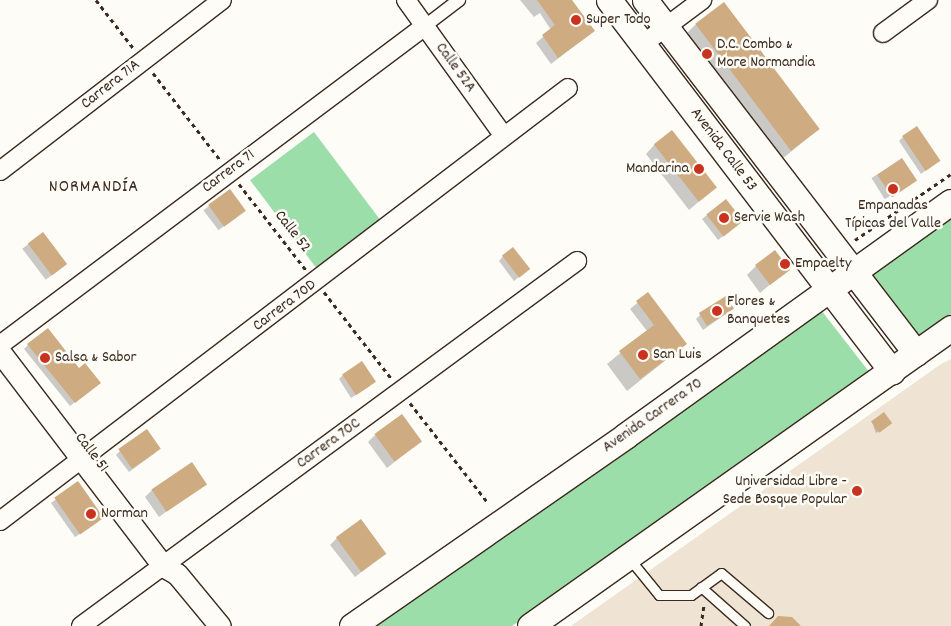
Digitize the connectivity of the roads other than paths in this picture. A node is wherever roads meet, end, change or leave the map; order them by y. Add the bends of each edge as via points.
1 (222, 0) edge
2 (406, 0) edge
3 (459, 0) edge
4 (609, 0) edge
5 (645, 0) edge
6 (702, 0) edge
7 (928, 0) edge
8 (425, 26) junction
9 (666, 27) junction
10 (883, 33) dead end
11 (643, 44) junction
12 (568, 88) dead end
13 (504, 136) junction
14 (0, 171) edge
15 (951, 202) edge
16 (576, 261) dead end
17 (854, 272) junction
18 (830, 290) junction
19 (951, 328) edge
20 (1, 343) edge
21 (916, 353) junction
22 (892, 371) junction
23 (87, 457) junction
24 (0, 521) edge
25 (628, 557) junction
26 (171, 566) junction
27 (703, 588) junction
28 (768, 613) dead end
29 (81, 626) edge
30 (220, 626) edge
31 (352, 626) edge
32 (530, 626) edge
33 (744, 626) edge

1 - 14 street, Carrera 71A
2 - 8 street, Calle 52A
3 - 8 street, Carrera 71
4 - 11 main road, Avenida Calle 53
5 - 9 main road, Avenida Calle 53
6 - 9 street
7 - 10 street
8 - 13 street, Calle 52A
8 - 20 street, Carrera 71
9 - 11 street
9 - 17 main road, Avenida Calle 53
11 - 18 main road, Avenida Calle 53
12 - 13 street, Carrera 70D
13 - 23 street, Carrera 70D
15 - 17 main road, Avenida Carrera 70
16 - 26 street, Carrera 70C
17 - 18 main road, Avenida Carrera 70
17 - 21 main road, Avenida Calle 53
18 - 22 main road, Avenida Calle 53
18 - 31 main road, Avenida Carrera 70
19 - 21 main road
20 - 23 street, Calle 51
21 - 22 main road
22 - 25 main road
23 - 24 street, Carrera 70D
23 - 26 street, Calle 51
25 - 27 lane via 659,595 688,596
25 - 32 main road
26 - 29 street, Carrera 70C
26 - 30 street, Calle 51
27 - 28 lane via 721,573
27 - 33 lane

